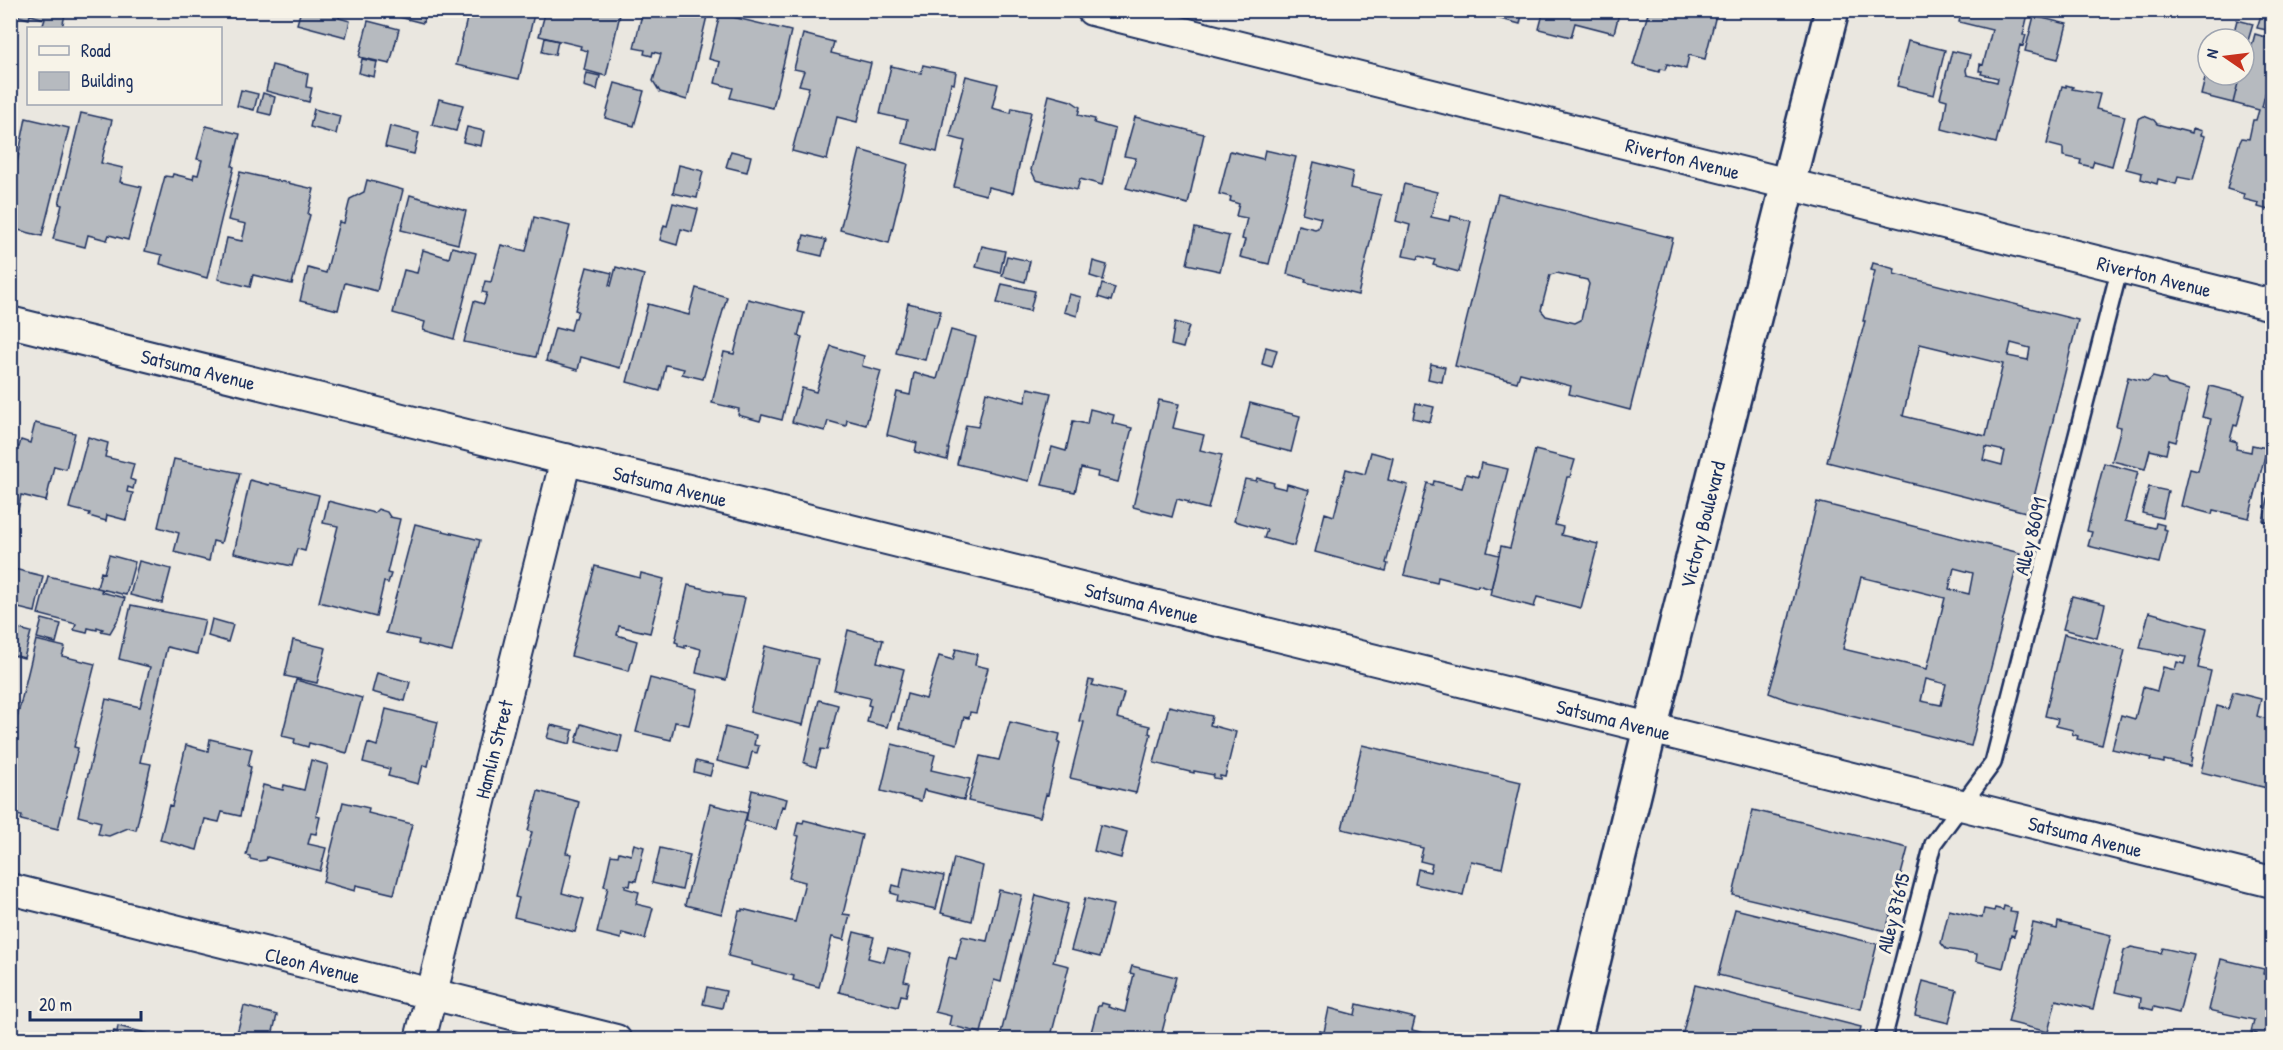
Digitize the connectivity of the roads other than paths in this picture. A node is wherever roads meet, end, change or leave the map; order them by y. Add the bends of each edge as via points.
1 (1092, 10) edge
2 (1832, 10) edge
3 (1788, 185) junction
4 (2120, 267) junction
5 (2272, 305) edge
6 (10, 322) edge
7 (566, 459) junction
8 (1650, 729) junction
9 (1961, 806) junction
10 (2272, 882) edge
11 (10, 889) edge
12 (431, 994) junction
13 (420, 1040) edge
14 (616, 1040) edge
15 (1574, 1040) edge
16 (1883, 1040) edge

1 - 3 street, Riverton Avenue
2 - 3 main road, Victory Boulevard
3 - 4 street, Riverton Avenue
3 - 8 main road, Victory Boulevard
4 - 5 street, Riverton Avenue
4 - 9 lane, Alley 86091 via 1993,763
6 - 7 street, Satsuma Avenue
7 - 8 street, Satsuma Avenue
7 - 12 street, Hamlin Street
8 - 9 street, Satsuma Avenue
8 - 15 main road, Victory Boulevard
9 - 10 street, Satsuma Avenue
9 - 16 lane, Alley 87615 via 1933,844
11 - 12 street, Cleon Avenue
12 - 13 street, Hamlin Street
12 - 14 street, Cleon Avenue

